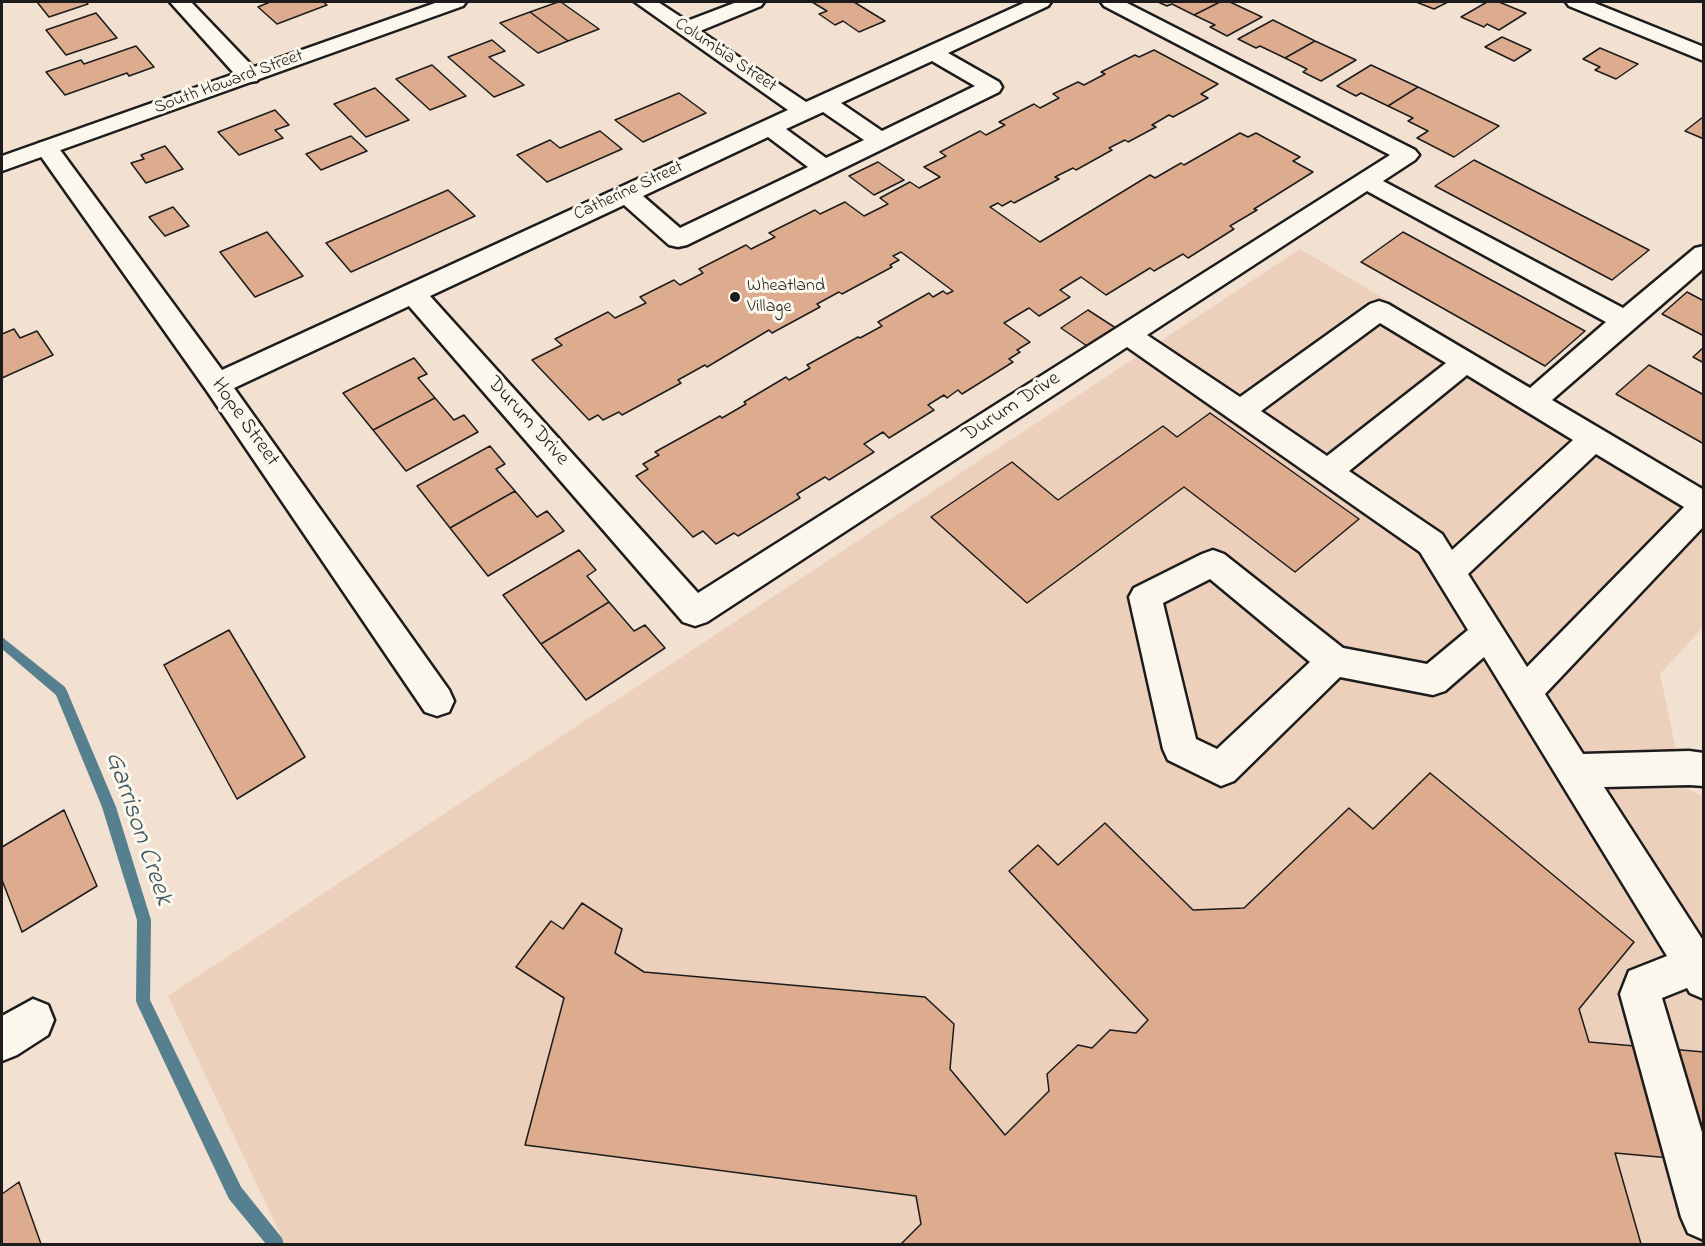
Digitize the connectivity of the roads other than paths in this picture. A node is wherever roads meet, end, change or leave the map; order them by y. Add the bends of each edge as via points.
1 (180, 2) edge
2 (456, 2) edge
3 (645, 2) edge
4 (754, 2) edge
5 (1041, 2) edge
6 (1111, 2) edge
7 (1576, 2) edge
8 (686, 29) junction
9 (932, 52) junction
10 (1704, 55) edge
11 (249, 76) junction
12 (814, 106) junction
13 (769, 127) junction
14 (881, 141) junction
15 (47, 148) junction
16 (2, 164) edge
17 (825, 168) junction
18 (1366, 181) junction
19 (626, 194) junction
20 (1704, 254) edge
21 (412, 293) junction
22 (1625, 321) junction
23 (1128, 334) junction
24 (1466, 362) junction
25 (217, 384) junction
26 (1532, 402) junction
27 (1240, 412) junction
28 (1593, 439) junction
29 (1328, 472) junction
30 (1704, 505) edge
31 (1449, 572) junction
32 (1488, 633) junction
33 (1334, 661) junction
34 (1525, 692) junction
35 (437, 701) dead end
36 (1704, 770) edge
37 (1575, 771) junction
38 (1699, 972) edge
39 (1704, 1218) edge

1 - 11 street
2 - 11 street, South Howard Street
3 - 8 street, Columbia Street
4 - 8 street
5 - 9 street, Catherine Street
6 - 18 street, Durum Drive via 1407,155
7 - 10 street
8 - 12 street, Columbia Street
9 - 12 street, Catherine Street
9 - 14 street via 991,87
11 - 15 street, South Howard Street
12 - 13 street, Catherine Street
12 - 14 street, Columbia Street
13 - 17 street
13 - 19 street, Catherine Street
14 - 17 street
15 - 16 street, South Howard Street
15 - 25 street, Hope Street
17 - 19 street via 678,239
18 - 22 street
18 - 23 street, Durum Drive
19 - 21 street, Catherine Street
20 - 22 street
21 - 23 street, Durum Drive via 695,612
21 - 25 street, Catherine Street
22 - 26 street
23 - 27 street
24 - 26 street
24 - 27 street via 1379,310
24 - 29 street
25 - 35 street, Hope Street
26 - 28 street
27 - 29 street
28 - 30 street
28 - 31 street
29 - 31 street via 1431,543
30 - 34 street
31 - 32 street
32 - 33 street via 1433,680
32 - 34 street
33 - 33 street via 1213,563 1145,597 1180,749 1221,769
34 - 37 street
36 - 37 street
37 - 38 street
38 - 39 street via 1643,986 1640,994

